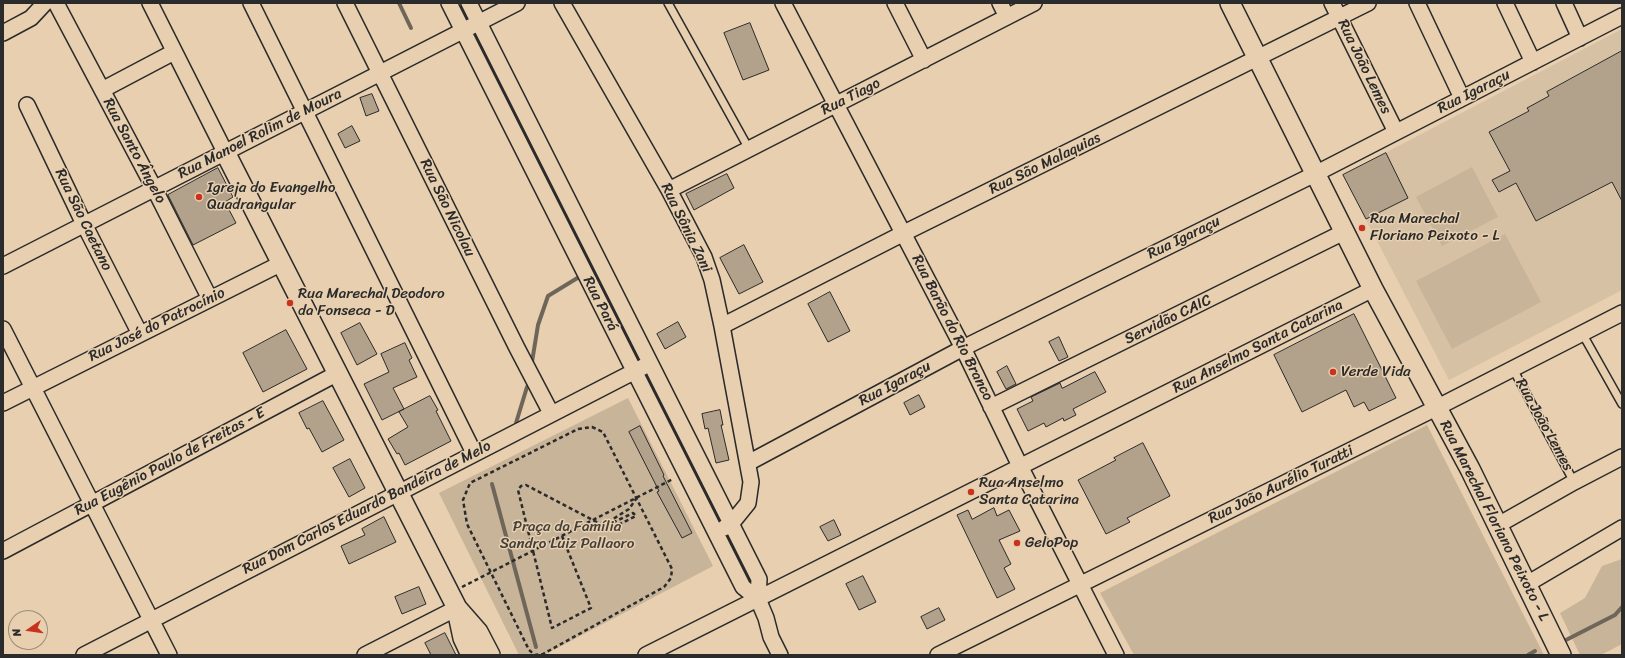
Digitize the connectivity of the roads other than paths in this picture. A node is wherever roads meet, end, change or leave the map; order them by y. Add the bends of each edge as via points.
1 (45, 3) edge
2 (56, 3) edge
3 (150, 3) edge
4 (251, 3) edge
5 (345, 3) edge
6 (449, 3) edge
7 (469, 3) edge
8 (517, 3) edge
9 (562, 3) edge
10 (668, 3) edge
11 (783, 3) edge
12 (895, 3) edge
13 (1000, 3) edge
14 (1034, 3) edge
15 (1230, 3) edge
16 (1332, 3) edge
17 (1368, 3) edge
18 (1417, 3) edge
19 (1505, 3) edge
20 (1564, 3) edge
21 (1339, 16) junction
22 (1622, 16) edge
23 (1007, 17) junction
24 (479, 22) junction
25 (462, 30) junction
26 (3, 33) edge
27 (1580, 38) junction
28 (174, 52) junction
29 (1258, 58) junction
30 (924, 60) junction
31 (1533, 62) junction
32 (380, 72) junction
33 (102, 90) junction
34 (1462, 98) junction
35 (837, 104) junction
36 (27, 105) dead end
37 (304, 111) junction
38 (1396, 132) junction
39 (748, 149) junction
40 (225, 152) junction
41 (1315, 174) junction
42 (154, 188) junction
43 (668, 190) junction
44 (84, 224) junction
45 (1344, 232) junction
46 (904, 233) junction
47 (282, 263) junction
48 (3, 266) edge
49 (1373, 289) junction
50 (210, 299) junction
51 (1622, 313) edge
52 (722, 326) junction
53 (3, 328) edge
54 (1582, 333) junction
55 (140, 334) junction
56 (963, 348) junction
57 (650, 363) junction
58 (1513, 369) junction
59 (634, 371) junction
60 (338, 373) junction
61 (33, 387) junction
62 (3, 403) edge
63 (1622, 404) edge
64 (991, 407) junction
65 (1436, 408) junction
66 (551, 413) junction
67 (474, 453) junction
68 (1622, 457) edge
69 (748, 463) junction
70 (1020, 466) junction
71 (1574, 482) junction
72 (398, 492) junction
73 (92, 503) junction
74 (731, 524) junction
75 (1498, 525) junction
76 (1622, 528) edge
77 (716, 533) junction
78 (3, 551) edge
79 (1080, 584) junction
80 (1527, 584) junction
81 (758, 598) junction
82 (453, 601) junction
83 (151, 620) junction
84 (84, 655) edge
85 (169, 655) edge
86 (365, 655) edge
87 (471, 655) edge
88 (490, 655) edge
89 (646, 655) edge
90 (780, 655) edge
91 (938, 655) edge
92 (1116, 655) edge
93 (1562, 655) edge

1 - 26 street via 31,18
2 - 33 street, Rua Santo Ângelo
3 - 28 street
4 - 37 street
5 - 32 street, Rua São Nicolau
6 - 25 street, Rua Pará
7 - 24 street, Rua Pará
8 - 24 street, Rua Manoel Rolim de Moura
9 - 43 street, Rua Sônia Zani
10 - 39 lane
11 - 35 street, Rua Barão do Rio Branco
12 - 30 street
13 - 23 street
14 - 23 street, Rua Tiago
15 - 29 street, Rua Marechal Floriano Peixoto - L
16 - 21 street, Rua João Lemes
17 - 21 street, Rua São Malaquias
18 - 34 street
19 - 31 street
20 - 27 street
21 - 29 street, Rua São Malaquias
21 - 38 street, Rua João Lemes
22 - 27 street, Rua Igaraçu
23 - 30 street, Rua Tiago
24 - 25 street, Rua Manoel Rolim de Moura
24 - 57 street, Rua Pará
25 - 32 street, Rua Manoel Rolim de Moura
25 - 59 street, Rua Pará
27 - 31 street, Rua Igaraçu
28 - 33 street
28 - 40 street
29 - 41 street, Rua Marechal Floriano Peixoto - L
29 - 46 street, Rua São Malaquias
30 - 35 street, Rua Tiago
31 - 34 street, Rua Igaraçu
32 - 37 street, Rua Manoel Rolim de Moura
32 - 66 street, Rua São Nicolau
33 - 42 street, Rua Santo Ângelo
34 - 38 street, Rua Igaraçu
35 - 39 street, Rua Tiago
35 - 46 street, Rua Barão do Rio Branco
36 - 44 street, Rua São Caetano
37 - 40 street, Rua Manoel Rolim de Moura
37 - 67 street
38 - 41 street, Rua Igaraçu
39 - 43 street, Rua Tiago
40 - 42 street, Rua Manoel Rolim de Moura
40 - 47 street
41 - 45 street, Rua Marechal Floriano Peixoto - L
41 - 56 street, Rua Igaraçu
42 - 44 street, Rua Manoel Rolim de Moura
42 - 50 street, Rua Santo Ângelo
43 - 52 street, Rua Sônia Zani via 704,257
44 - 48 street, Rua Manoel Rolim de Moura
44 - 55 street, Rua São Caetano
45 - 49 street, Rua Marechal Floriano Peixoto - L
45 - 64 street, Servidão CAIC
46 - 52 street, Rua São Malaquias
46 - 56 street, Rua Barão do Rio Branco
47 - 50 street, Rua José do Patrocínio
47 - 60 street
49 - 65 street, Rua Marechal Floriano Peixoto - L
49 - 70 street, Rua Anselmo Santa Catarina
50 - 55 street, Rua José do Patrocínio
51 - 54 street, Rua João Aurélio Turatti
52 - 69 street, Rua Sônia Zani
53 - 61 street
54 - 58 street, Rua João Aurélio Turatti
54 - 63 lane
55 - 61 street, Rua José do Patrocínio
56 - 64 street, Rua Barão do Rio Branco
56 - 69 street, Rua Igaraçu
57 - 59 street, Rua Dom Carlos Eduardo Bandeira de Melo
57 - 74 street, Rua Pará
58 - 65 street, Rua João Aurélio Turatti
58 - 71 lane, Rua João Lemes
59 - 66 street, Rua Dom Carlos Eduardo Bandeira de Melo
59 - 77 street, Rua Pará
60 - 72 street
60 - 73 street, Rua Eugênio Paulo de Freitas - E
61 - 62 street, Rua José do Patrocínio
61 - 73 street
64 - 70 street, Rua Barão do Rio Branco
65 - 75 street, Rua Marechal Floriano Peixoto - L
65 - 79 street, Rua João Aurélio Turatti
66 - 67 street, Rua Dom Carlos Eduardo Bandeira de Melo
67 - 72 street, Rua Dom Carlos Eduardo Bandeira de Melo
68 - 71 street
69 - 74 street, Rua Sônia Zani via 751,482 748,503
70 - 79 street, Rua Barão do Rio Branco
70 - 81 street, Rua Anselmo Santa Catarina
71 - 75 street
72 - 82 street
72 - 83 street, Rua Dom Carlos Eduardo Bandeira de Melo
73 - 78 street, Rua Eugênio Paulo de Freitas - E
73 - 83 street
74 - 77 street, Rua Sônia Zani
74 - 81 street, Rua Pará via 759,578
75 - 80 street, Rua Marechal Floriano Peixoto - L
76 - 80 street
77 - 81 street, Rua Pará via 743,587
79 - 91 street, Rua João Aurélio Turatti
79 - 92 street, Rua Barão do Rio Branco
80 - 93 street, Rua Marechal Floriano Peixoto - L
81 - 89 street, Rua Anselmo Santa Catarina
81 - 90 street, Rua Pará
82 - 86 street
82 - 87 street via 463,638
82 - 88 street via 478,632
83 - 84 street, Rua Dom Carlos Eduardo Bandeira de Melo
83 - 85 street

